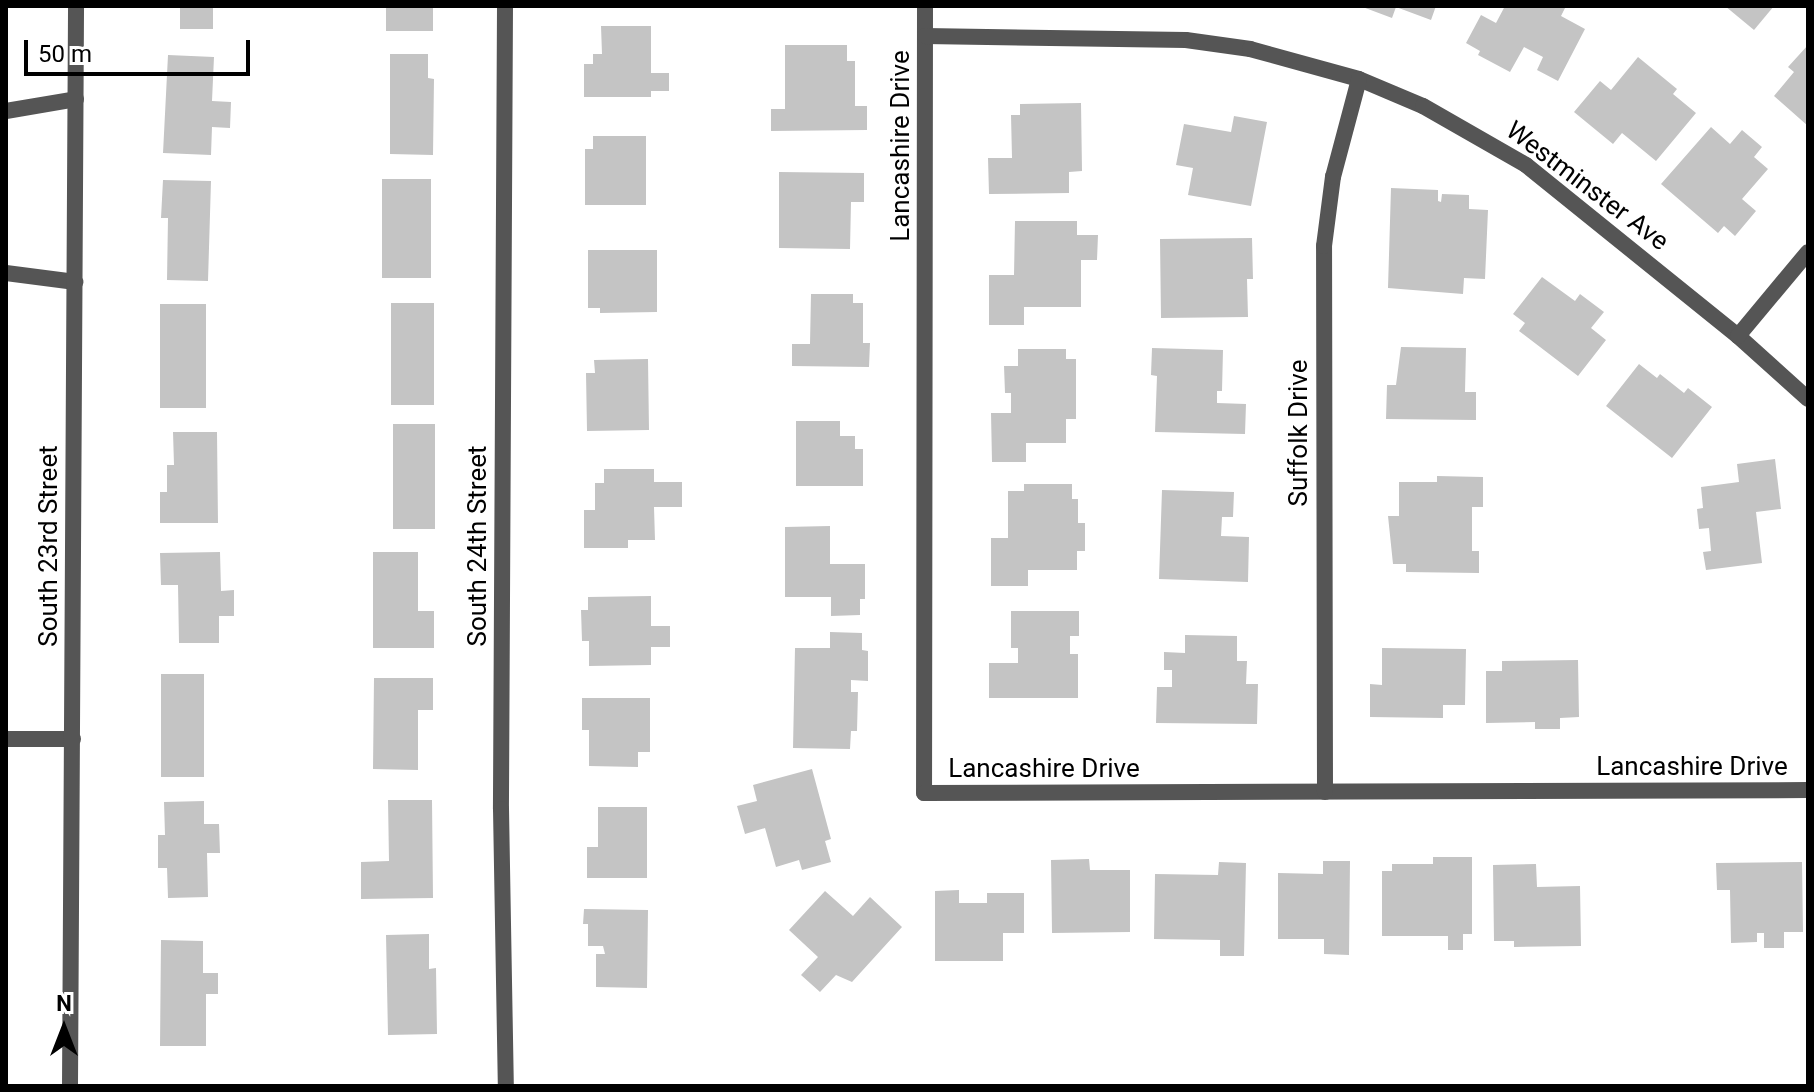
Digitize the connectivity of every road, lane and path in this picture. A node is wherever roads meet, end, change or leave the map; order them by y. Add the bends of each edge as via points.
1 (76, 6) edge
2 (505, 6) edge
3 (925, 6) edge
4 (925, 36) junction
5 (1359, 79) junction
6 (76, 99) junction
7 (6, 111) edge
8 (1808, 252) edge
9 (6, 273) edge
10 (75, 282) junction
11 (1738, 336) junction
12 (1808, 399) edge
13 (6, 739) edge
14 (73, 739) junction
15 (1808, 790) edge
16 (1325, 792) junction
17 (70, 1086) edge
18 (506, 1086) edge

1 - 6 street, South 23rd Street
2 - 18 street, South 24th Street via 501,809
3 - 4 street, Lancashire Drive
4 - 5 street, Westminster Ave via 1186,40 1250,49
4 - 16 street, Lancashire Drive via 924,793
5 - 11 street, Westminster Ave via 1423,106 1526,165
5 - 16 street, Suffolk Drive via 1333,177 1324,246
6 - 7 street
6 - 10 street, South 23rd Street
8 - 11 street
9 - 10 street
10 - 14 street, South 23rd Street
11 - 12 street, Westminster Ave
13 - 14 street
14 - 17 street, South 23rd Street
15 - 16 street, Lancashire Drive

